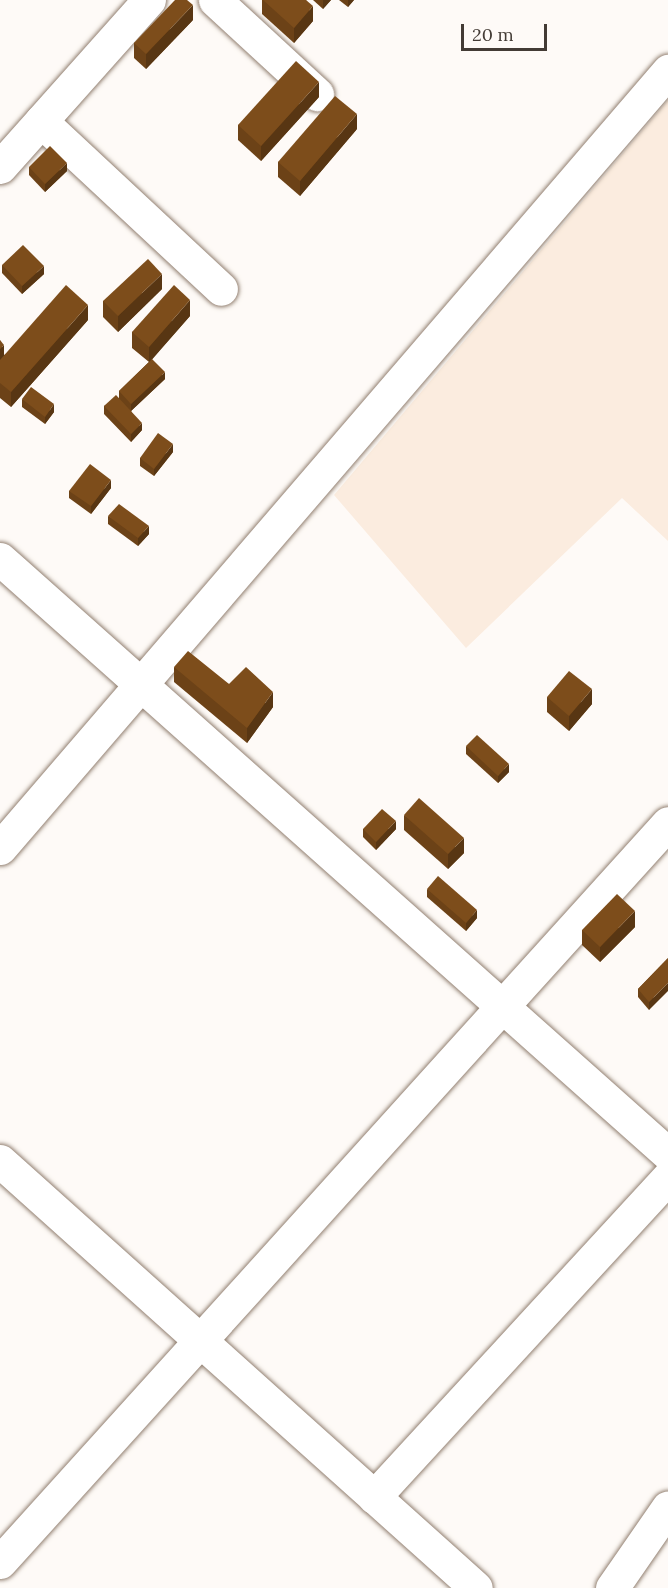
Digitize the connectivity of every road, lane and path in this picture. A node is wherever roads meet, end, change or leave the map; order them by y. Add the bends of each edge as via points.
1 (149, 0) edge
2 (215, 0) edge
3 (668, 71) edge
4 (317, 94) edge
5 (41, 121) junction
6 (0, 167) edge
7 (221, 289) dead end
8 (0, 559) edge
9 (141, 685) junction
10 (668, 823) edge
11 (0, 848) edge
12 (502, 1006) junction
13 (668, 1154) edge
14 (0, 1161) edge
15 (668, 1177) edge
16 (200, 1341) junction
17 (374, 1497) junction
18 (668, 1507) edge
19 (0, 1562) edge
20 (476, 1588) edge
21 (612, 1588) edge

1 - 5 street
2 - 4 street
3 - 9 street
5 - 6 street
5 - 7 street
8 - 9 street
9 - 11 street
9 - 12 street
10 - 12 street
12 - 13 street
12 - 16 street
14 - 16 street
15 - 17 street
16 - 17 street
16 - 19 street
17 - 20 street
18 - 21 street

